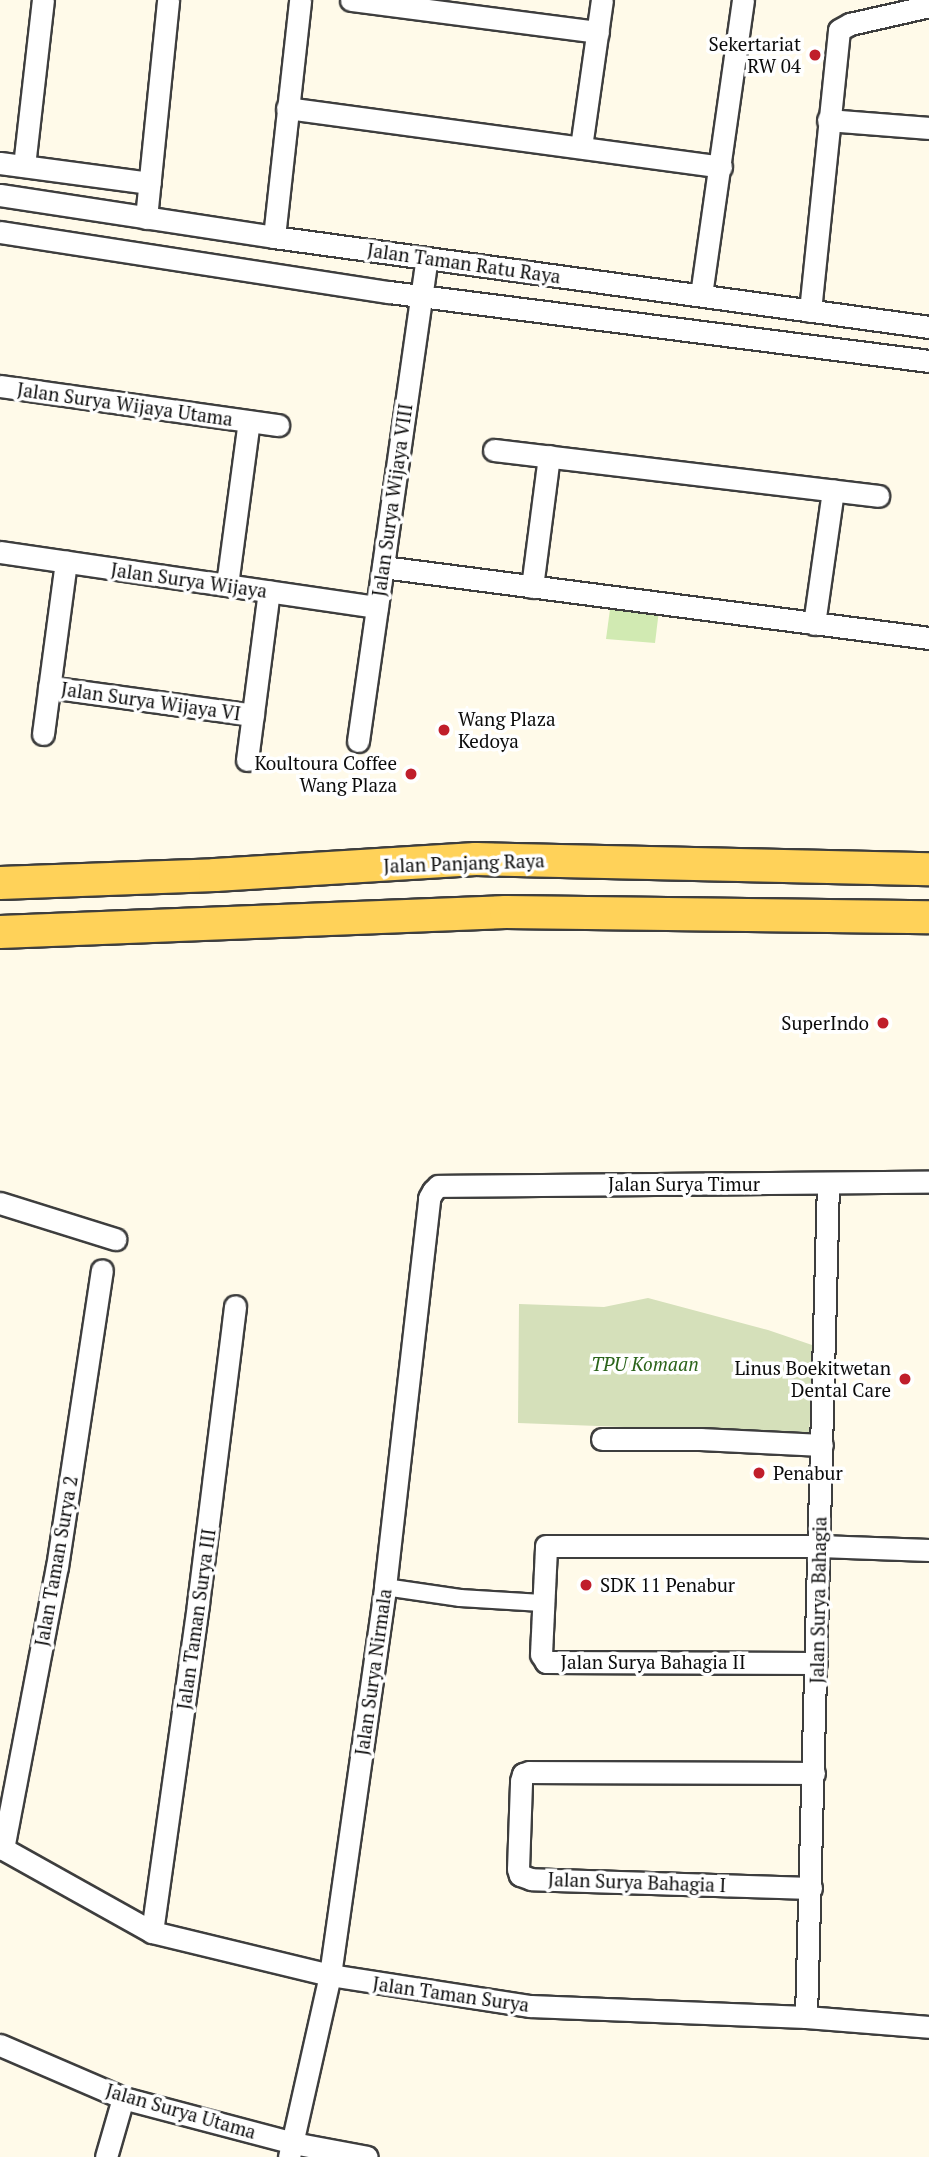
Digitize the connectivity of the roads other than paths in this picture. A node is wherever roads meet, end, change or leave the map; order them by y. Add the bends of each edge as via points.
1 (43, 0) edge
2 (168, 0) edge
3 (300, 0) edge
4 (351, 0) edge
5 (602, 0) edge
6 (743, 0) edge
7 (929, 6) edge
8 (474, 7) edge
9 (872, 10) edge
10 (598, 32) junction
11 (287, 108) junction
12 (828, 120) junction
13 (929, 128) edge
14 (581, 147) junction
15 (0, 163) edge
16 (24, 166) junction
17 (721, 167) junction
18 (149, 183) junction
19 (0, 195) edge
20 (146, 218) junction
21 (0, 232) edge
22 (274, 237) junction
23 (426, 262) junction
24 (421, 291) junction
25 (701, 295) junction
26 (810, 312) junction
27 (929, 327) edge
28 (929, 362) edge
29 (0, 387) edge
30 (249, 421) junction
31 (278, 425) dead end
32 (494, 450) dead end
33 (549, 456) junction
34 (833, 490) junction
35 (878, 496) dead end
36 (0, 552) edge
37 (66, 562) junction
38 (383, 567) junction
39 (226, 585) junction
40 (532, 587) junction
41 (269, 591) junction
42 (377, 607) junction
43 (814, 624) junction
44 (929, 638) edge
45 (49, 687) junction
46 (253, 715) junction
47 (43, 734) dead end
48 (358, 741) dead end
49 (247, 760) dead end
50 (929, 869) edge
51 (298, 870) junction
52 (241, 874) junction
53 (0, 883) edge
54 (929, 916) edge
55 (299, 918) junction
56 (238, 922) junction
57 (0, 932) edge
58 (929, 1182) edge
59 (828, 1184) junction
60 (438, 1186) joint
61 (0, 1203) edge
62 (115, 1239) dead end
63 (102, 1270) dead end
64 (235, 1306) dead end
65 (602, 1439) dead end
66 (822, 1445) junction
67 (819, 1546) junction
68 (929, 1550) edge
69 (385, 1587) junction
70 (542, 1603) junction
71 (817, 1663) junction
72 (814, 1773) junction
73 (2, 1848) edge
74 (811, 1888) junction
75 (152, 1932) junction
76 (330, 1975) junction
77 (806, 2017) junction
78 (929, 2027) edge
79 (0, 2045) edge
80 (123, 2098) junction
81 (291, 2150) edge
82 (106, 2157) edge
83 (368, 2157) edge

1 - 16 street
2 - 18 street
3 - 11 street
4 - 8 street
5 - 10 street
6 - 17 street
7 - 9 street
8 - 10 street
9 - 12 street via 839,30
10 - 14 street
11 - 14 street
11 - 22 street
12 - 13 street
12 - 26 street
14 - 17 street
15 - 16 street
16 - 18 street
17 - 25 street
18 - 20 street
19 - 20 street, Jalan Taman Ratu Raya
20 - 22 street, Jalan Taman Ratu Raya
21 - 24 street, Jalan Taman Ratu Raya
22 - 23 street, Jalan Taman Ratu Raya
23 - 24 street, Jalan Surya Wijaya VIII
23 - 25 street, Jalan Taman Ratu Raya
24 - 28 street, Jalan Taman Ratu Raya
24 - 38 street, Jalan Surya Wijaya VIII
25 - 26 street, Jalan Taman Ratu Raya
26 - 27 street, Jalan Taman Ratu Raya
29 - 30 street, Jalan Surya Wijaya Utama
30 - 31 street, Jalan Surya Wijaya Utama
30 - 39 street, Jalan Surya Wijaya Utama
32 - 33 street
33 - 34 street
33 - 40 street
34 - 35 street
34 - 43 street
36 - 37 street, Jalan Surya Wijaya
37 - 39 street, Jalan Surya Wijaya
37 - 45 street, Jalan Surya Wijaya VI
38 - 40 street
38 - 42 street, Jalan Surya Wijaya VIII
39 - 41 street, Jalan Surya Wijaya
40 - 43 street
41 - 42 street, Jalan Surya Wijaya
41 - 46 street
42 - 48 street, Jalan Surya Wijaya VIII
43 - 44 street
45 - 46 street, Jalan Surya Wijaya VI
45 - 47 street, Jalan Surya Wijaya VI
46 - 49 street
50 - 51 main road, Jalan Panjang Raya via 476,859
51 - 52 main road, Jalan Panjang Raya
51 - 55 main road via 286,898
52 - 53 main road, Jalan Panjang Raya
52 - 56 main road via 247,883 249,905
54 - 55 main road via 506,912
55 - 56 main road
56 - 57 main road
58 - 59 street, Jalan Surya Timur
59 - 60 street, Jalan Surya Timur
59 - 66 street, Jalan Surya Bahagia
60 - 69 street, Jalan Surya Nirmala via 429,1198
61 - 62 street
63 - 73 street, Jalan Taman Surya 2 via 57,1567
64 - 75 street, Jalan Taman Surya III
65 - 66 street
66 - 67 street, Jalan Surya Bahagia
67 - 68 street, Jalan Surya Bahagia II
67 - 70 street, Jalan Surya Bahagia II via 554,1544 544,1552
67 - 71 street, Jalan Surya Bahagia
69 - 70 street
69 - 76 street, Jalan Surya Nirmala
70 - 71 street, Jalan Surya Bahagia II via 541,1654 546,1662
71 - 72 street, Jalan Surya Bahagia
72 - 74 street, Jalan Surya Bahagia
72 - 74 street, Jalan Surya Bahagia I via 529,1772 521,1781 518,1870 531,1878
73 - 75 street, Jalan Taman Surya
74 - 77 street, Jalan Surya Bahagia
75 - 76 street, Jalan Taman Surya
76 - 77 street, Jalan Taman Surya via 530,2006
76 - 81 street, Jalan Surya Nirmala
77 - 78 street, Jalan Taman Surya
79 - 80 street, Jalan Surya Utama
80 - 81 street, Jalan Surya Utama
80 - 82 street
81 - 83 street, Jalan Surya Utama

